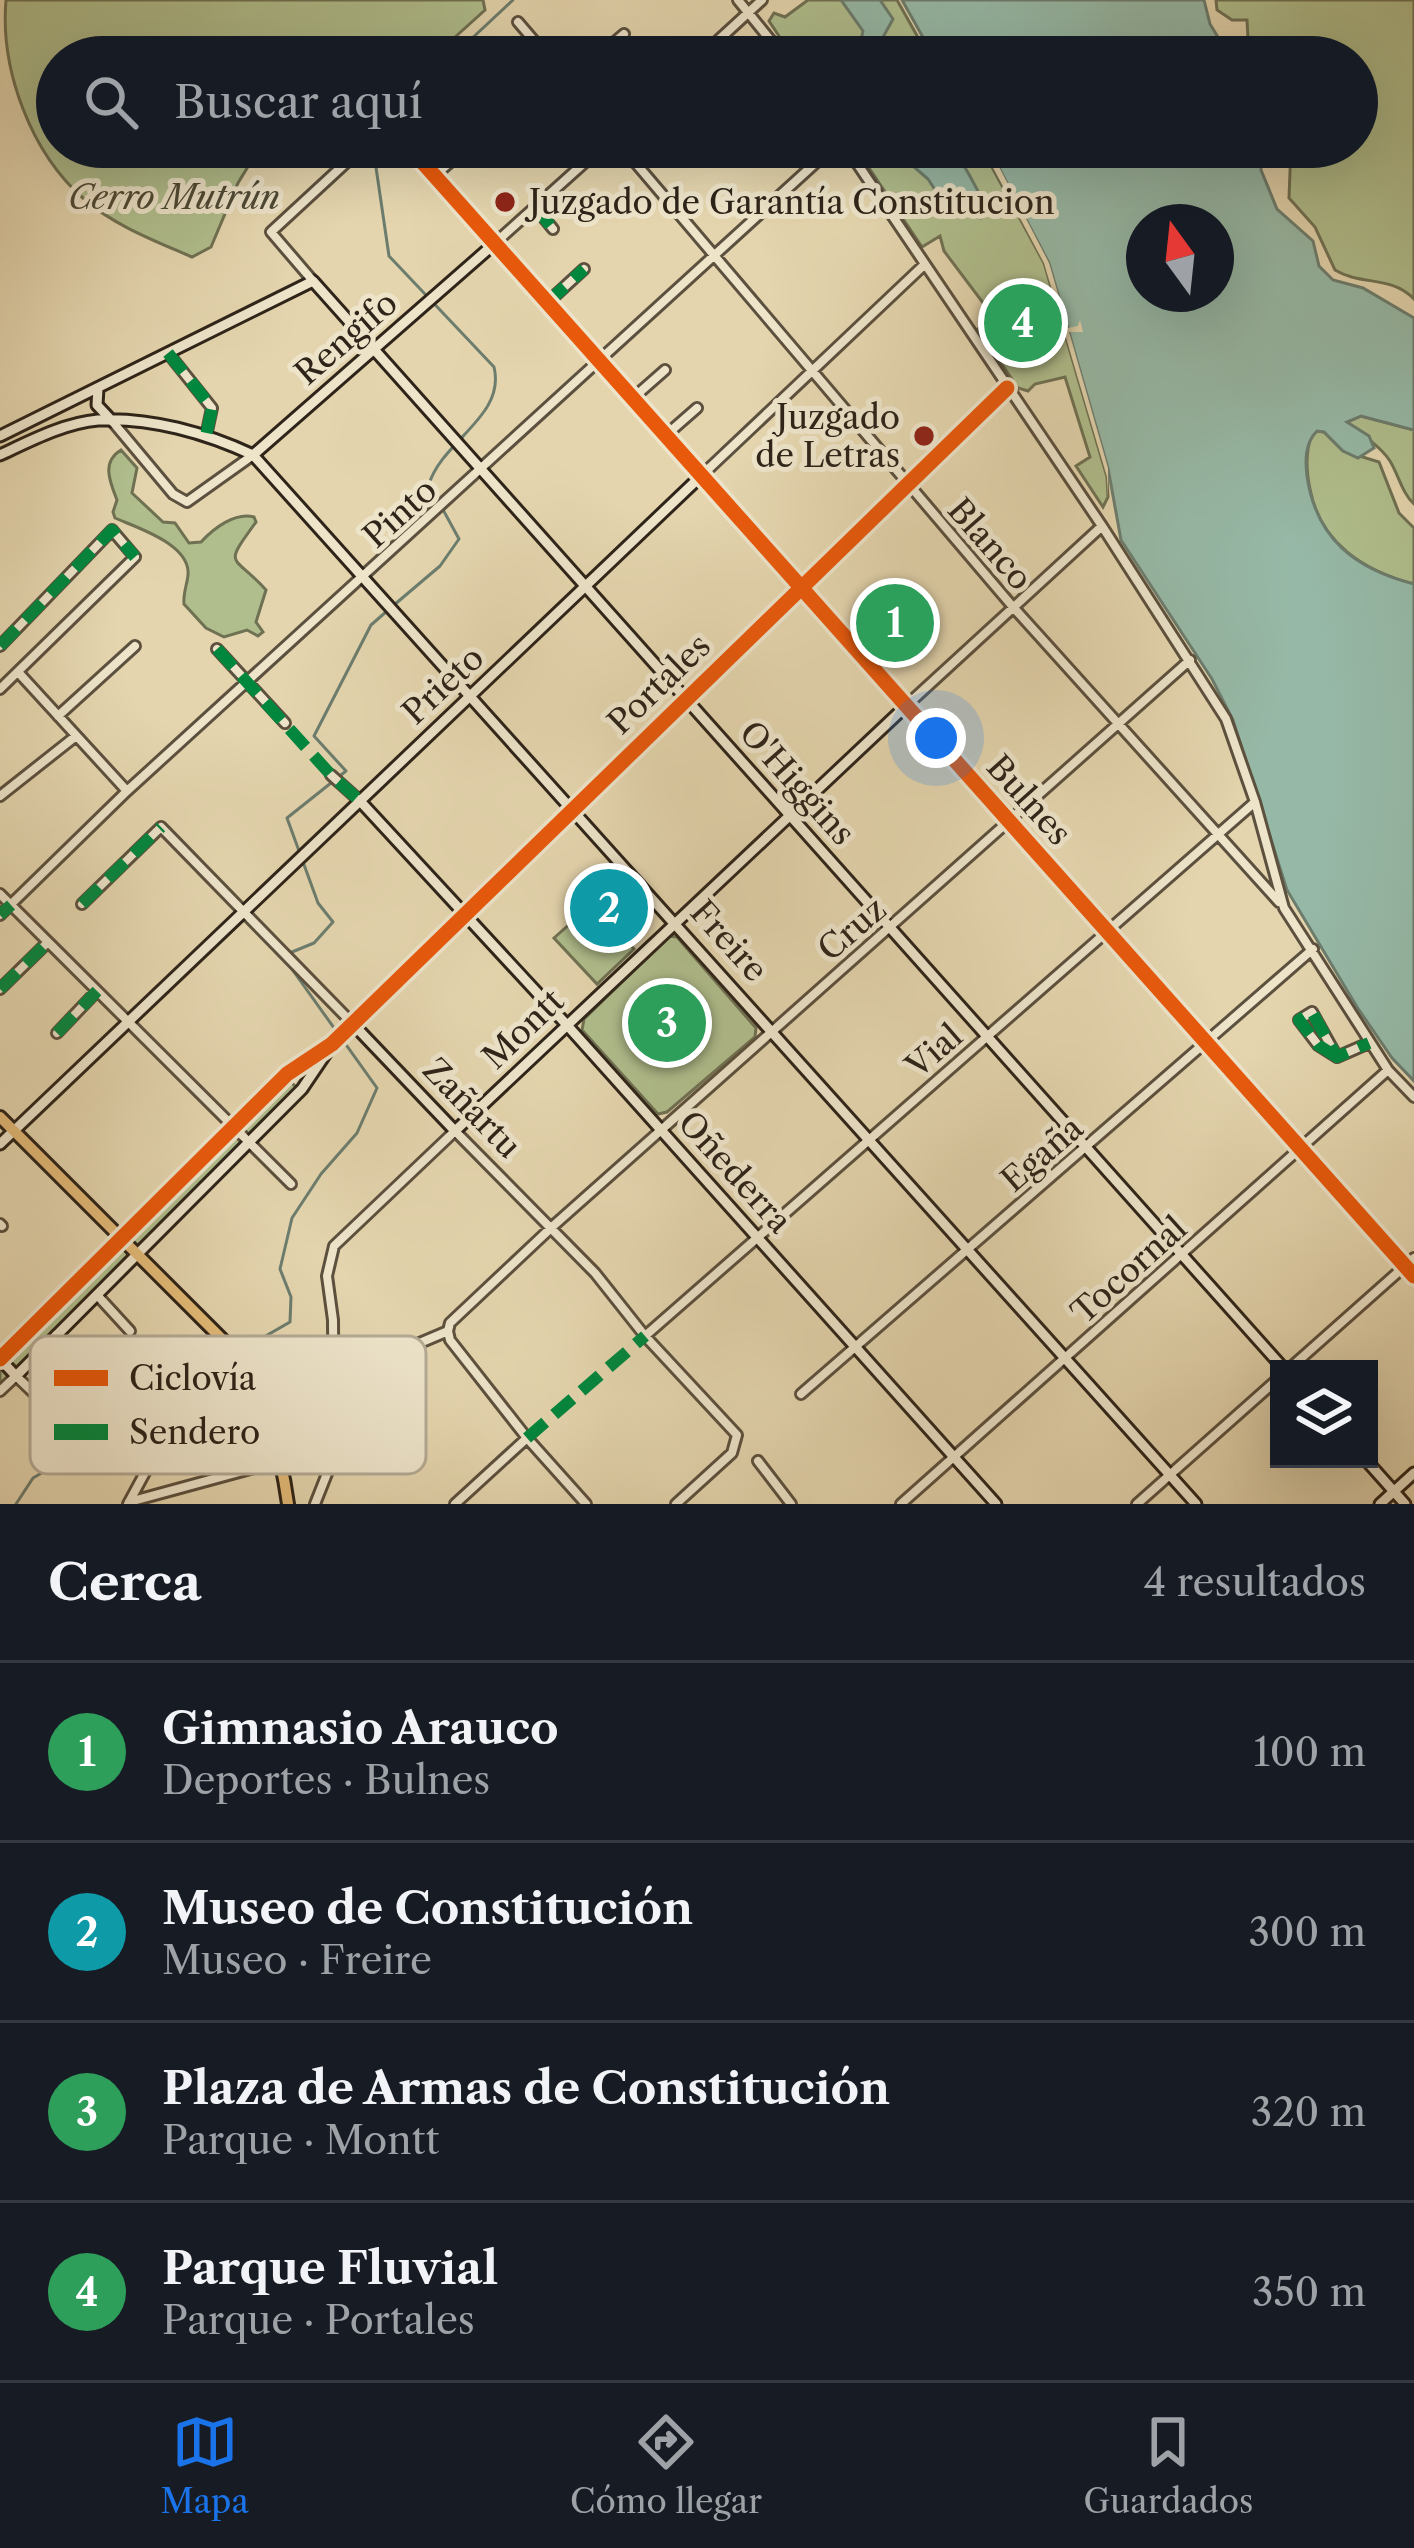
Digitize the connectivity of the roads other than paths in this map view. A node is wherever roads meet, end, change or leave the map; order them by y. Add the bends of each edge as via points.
1 (738, 0) edge
2 (763, 0) edge
3 (749, 12) junction
4 (518, 22) dead end
5 (624, 34) dead end
6 (530, 36) edge
7 (622, 36) edge
8 (723, 36) edge
9 (768, 36) edge
10 (340, 168) edge
11 (427, 168) edge
12 (443, 168) edge
13 (579, 168) edge
14 (640, 168) edge
15 (809, 168) edge
16 (860, 168) edge
17 (434, 176) junction
18 (536, 207) junction
19 (554, 229) dead end
20 (494, 244) junction
21 (714, 256) junction
22 (924, 265) junction
23 (584, 269) dead end
24 (313, 281) junction
25 (547, 303) junction
26 (375, 349) junction
27 (168, 353) junction
28 (599, 362) junction
29 (664, 370) dead end
30 (812, 372) junction
31 (98, 388) junction
32 (1007, 388) junction
33 (632, 399) junction
34 (697, 408) dead end
35 (44, 415) junction
36 (112, 421) junction
37 (25, 424) junction
38 (70, 426) junction
39 (0, 436) edge
40 (206, 436) junction
41 (665, 436) junction
42 (16, 448) junction
43 (0, 455) edge
44 (253, 455) junction
45 (482, 470) junction
46 (701, 476) junction
47 (906, 484) junction
48 (1102, 526) junction
49 (364, 578) junction
50 (586, 587) junction
51 (800, 587) junction
52 (1012, 607) junction
53 (0, 646) edge
54 (135, 646) dead end
55 (217, 649) dead end
56 (1190, 660) junction
57 (18, 673) junction
58 (247, 682) junction
59 (0, 689) edge
60 (472, 695) junction
61 (686, 700) junction
62 (906, 706) junction
63 (58, 716) junction
64 (285, 723) dead end
65 (1117, 724) junction
66 (76, 736) junction
67 (331, 775) dead end
68 (127, 791) junction
69 (0, 796) edge
70 (360, 801) junction
71 (1255, 802) junction
72 (574, 809) junction
73 (789, 816) junction
74 (1009, 822) junction
75 (1218, 835) junction
76 (0, 894) edge
77 (82, 904) dead end
78 (11, 905) junction
79 (1284, 908) junction
80 (243, 912) junction
81 (0, 914) edge
82 (465, 914) junction
83 (675, 922) junction
84 (890, 928) junction
85 (1106, 932) junction
86 (48, 942) junction
87 (1313, 949) junction
88 (0, 989) edge
89 (97, 991) junction
90 (127, 1021) junction
91 (566, 1024) junction
92 (350, 1026) junction
93 (772, 1030) junction
94 (57, 1033) dead end
95 (987, 1036) junction
96 (1205, 1043) junction
97 (1370, 1043) junction
98 (332, 1044) junction
99 (1337, 1057) junction
100 (300, 1066) junction
101 (1388, 1070) junction
102 (310, 1078) junction
103 (1414, 1097) edge
104 (0, 1117) edge
105 (233, 1127) junction
106 (14, 1130) junction
107 (662, 1130) junction
108 (455, 1131) junction
109 (869, 1139) junction
110 (249, 1142) junction
111 (0, 1144) edge
112 (1086, 1148) junction
113 (1300, 1150) junction
114 (291, 1184) dead end
115 (154, 1205) junction
116 (170, 1221) junction
117 (552, 1227) junction
118 (758, 1237) junction
119 (122, 1238) junction
120 (969, 1250) junction
121 (137, 1254) junction
122 (1182, 1255) junction
123 (1409, 1262) edge
124 (94, 1265) junction
125 (1414, 1276) edge
126 (111, 1280) junction
127 (97, 1295) junction
128 (130, 1331) dead end
129 (448, 1331) junction
130 (56, 1335) edge
131 (219, 1336) edge
132 (333, 1336) edge
133 (645, 1336) junction
134 (426, 1340) edge
135 (857, 1348) junction
136 (1066, 1358) junction
137 (0, 1359) edge
138 (1279, 1360) edge
139 (1297, 1360) edge
140 (30, 1362) edge
141 (16, 1376) junction
142 (1270, 1386) edge
143 (30, 1389) edge
144 (0, 1391) edge
145 (801, 1394) dead end
146 (527, 1438) junction
147 (954, 1457) junction
148 (758, 1461) dead end
149 (1373, 1468) edge
150 (1414, 1473) edge
151 (144, 1474) edge
152 (233, 1474) edge
153 (283, 1474) edge
154 (327, 1474) edge
155 (1170, 1475) junction
156 (1394, 1491) junction
157 (128, 1503) edge
158 (288, 1504) edge
159 (315, 1504) edge
160 (455, 1504) edge
161 (586, 1504) edge
162 (676, 1504) edge
163 (791, 1504) edge
164 (902, 1504) edge
165 (996, 1504) edge
166 (1137, 1504) edge
167 (1196, 1504) edge
168 (1380, 1504) edge
169 (1405, 1504) edge

1 - 3 street
2 - 3 street
3 - 8 street
3 - 9 street
4 - 6 street
5 - 7 street
10 - 24 street, O'Higgins via 272,232
11 - 17 street, Bulnes
12 - 17 street
13 - 18 street, Rengifo
14 - 21 street, Blanco
15 - 21 street, Pinto
16 - 22 street
17 - 20 street, Bulnes
18 - 19 street
18 - 20 street, Rengifo
20 - 25 street, Bulnes
20 - 26 street, Rengifo
21 - 28 street, Pinto
21 - 30 street, Blanco
22 - 30 street, Prieto
22 - 32 street
23 - 25 street
24 - 26 street, O'Higgins
24 - 27 street
25 - 28 street, Bulnes
26 - 44 street, Rengifo
26 - 45 street, O'Higgins
27 - 31 street
27 - 40 street via 212,408
28 - 33 street, Bulnes
28 - 45 street, Pinto
29 - 33 street
30 - 46 street, Prieto
30 - 47 street, Blanco
31 - 35 street
31 - 36 street via 98,405
32 - 47 street, Portales
32 - 48 street
33 - 41 street, Bulnes
34 - 41 street
35 - 37 street
35 - 38 street
36 - 38 street, Freire
36 - 40 street, Freire
36 - 44 street, Rengifo via 187,502
37 - 39 street
37 - 42 street
38 - 42 street
40 - 44 street, Freire
41 - 46 street, Bulnes
42 - 43 street
44 - 49 street, Freire
45 - 49 street, Pinto
45 - 50 street, O'Higgins
46 - 50 street, Prieto
46 - 51 street, Bulnes
47 - 51 street, Portales
47 - 52 street, Blanco
48 - 52 street, Montt
48 - 56 street
49 - 58 street, Pinto
49 - 60 street, Freire
50 - 60 street, Prieto
50 - 61 street, O'Higgins
51 - 61 street, Portales
51 - 62 street, Bulnes
52 - 62 street, Montt
52 - 65 street, Blanco
53 - 57 street via 112,530 135,556
54 - 63 street
55 - 58 street
56 - 65 street, Cruz
56 - 71 street via 1231,728
57 - 59 street
57 - 63 street
58 - 64 street
58 - 68 street, Pinto
60 - 70 street, Prieto
60 - 72 street, Freire
61 - 72 street, Portales
61 - 73 street, O'Higgins
62 - 73 street, Montt
62 - 74 street, Bulnes
63 - 66 street
65 - 74 street, Cruz
65 - 75 street, Blanco
66 - 68 street
66 - 69 street
67 - 70 street, Oñederra
68 - 78 street, Pinto
70 - 80 street, Prieto
70 - 82 street, Oñederra
71 - 75 street, Vial
71 - 79 street
72 - 82 street, Portales
72 - 83 street, Freire
73 - 83 street, Montt
73 - 84 street, O'Higgins
74 - 84 street, Cruz
74 - 85 street, Bulnes
75 - 79 street, Blanco
75 - 85 street, Vial
76 - 78 street
77 - 80 street, Zañartu via 161,827
78 - 81 street, Pinto
78 - 86 street
79 - 87 street
80 - 90 street, Prieto
80 - 92 street, Zañartu
82 - 91 street, Oñederra
82 - 92 street, Portales
83 - 91 street, Montt
83 - 93 street, Freire
84 - 93 street, Cruz
84 - 95 street, O'Higgins
85 - 95 street, Vial
85 - 96 street, Bulnes
86 - 88 street
86 - 89 street
87 - 96 street, Egaña
87 - 97 street
89 - 90 street
89 - 94 street
90 - 105 street
90 - 106 street, Prieto
91 - 107 street, Oñederra
91 - 108 street, Montt
92 - 98 street, Portales
92 - 108 street, Zañartu
93 - 107 street, Cruz
93 - 109 street, Freire
95 - 109 street, Vial
95 - 112 street, O'Higgins
96 - 112 street, Egaña
96 - 113 street, Bulnes
97 - 99 street
97 - 101 street
98 - 100 street
98 - 102 street
99 - 99 street via 1312,1012 1299,1020 1318,1045
100 - 102 street
100 - 105 street
101 - 103 street
101 - 113 street, Tocornal
102 - 110 street
104 - 106 main road
105 - 110 street
105 - 115 street
106 - 111 street, Prieto
106 - 119 main road
107 - 117 street, Cruz
107 - 118 street, Oñederra
108 - 117 street, Zañartu
108 - 132 street, Montt via 334,1246
109 - 118 street, Vial
109 - 120 street, Freire
110 - 114 street
110 - 116 street
112 - 120 street, Egaña
112 - 122 street, O'Higgins
113 - 122 street, Tocornal
113 - 123 street, Bulnes
115 - 116 street
115 - 119 street
116 - 121 street
117 - 129 street, Cruz
117 - 133 street, Zañartu
118 - 133 street, Vial
118 - 135 street, Oñederra
119 - 121 main road
119 - 124 street
120 - 135 street, Egaña
120 - 136 street, Freire
121 - 126 street
121 - 131 main road
122 - 136 street, Tocornal
122 - 138 street, O'Higgins
123 - 125 street, Bulnes
123 - 139 street
124 - 126 street
124 - 137 street
126 - 127 street
127 - 128 street
127 - 130 street
129 - 134 street, Cruz
129 - 146 street
133 - 162 street, Zañartu via 737,1435 734,1450
135 - 145 street, Egaña
135 - 147 street, Oñederra
136 - 147 street, Tocornal
136 - 155 street, Freire
137 - 141 street
140 - 141 street
141 - 143 street
141 - 144 street
142 - 155 street
146 - 160 street
146 - 161 street
147 - 164 street, Tocornal
147 - 165 street, Oñederra
148 - 163 street
149 - 156 street
150 - 156 street
151 - 157 street
152 - 157 street
153 - 158 main road
154 - 159 street, Montt
155 - 166 street
155 - 167 street, Freire
156 - 168 street
156 - 169 street

